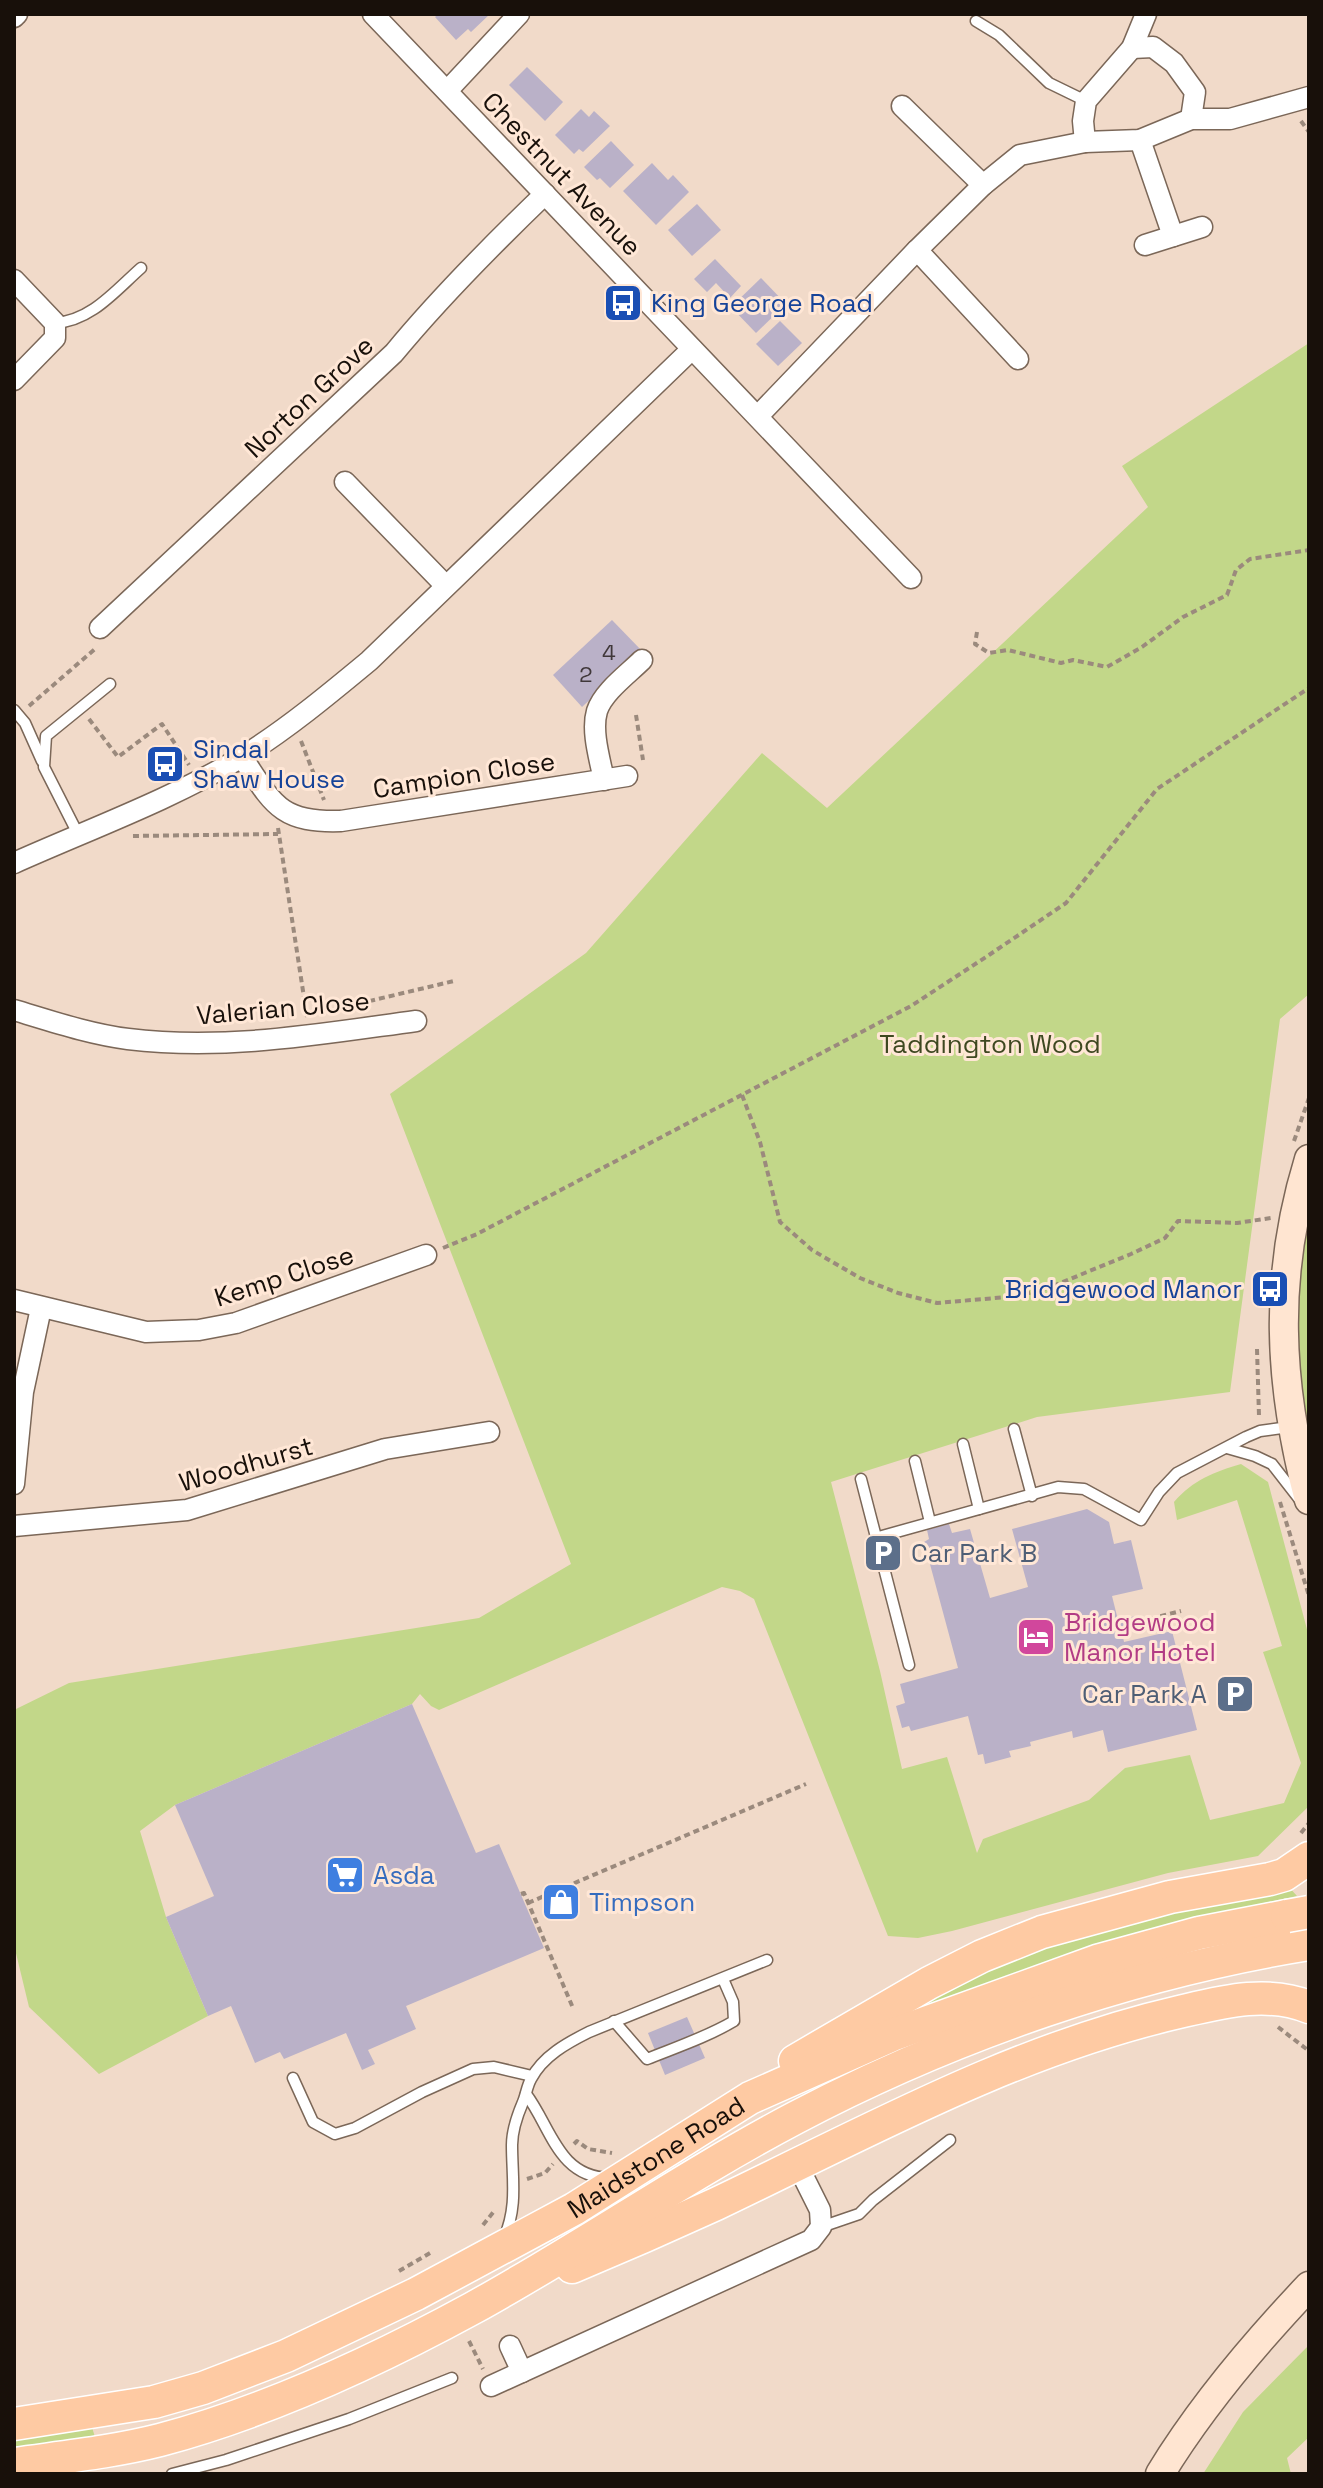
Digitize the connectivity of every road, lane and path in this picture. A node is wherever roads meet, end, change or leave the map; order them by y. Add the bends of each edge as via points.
1 (373, 14) edge
2 (519, 14) edge
3 (1146, 14) edge
4 (976, 21) dead end
5 (1132, 48) junction
6 (447, 91) junction
7 (1309, 97) edge
8 (1086, 101) junction
9 (902, 106) dead end
10 (1191, 119) junction
11 (1140, 140) junction
12 (1085, 142) junction
13 (983, 185) junction
14 (545, 194) junction
15 (1202, 227) dead end
16 (1173, 236) junction
17 (1145, 245) dead end
18 (917, 250) junction
19 (141, 268) dead end
20 (14, 280) edge
21 (55, 323) junction
22 (692, 349) junction
23 (1018, 359) dead end
24 (14, 380) edge
25 (758, 416) junction
26 (345, 482) dead end
27 (1309, 550) edge
28 (911, 578) dead end
29 (446, 586) junction
30 (100, 628) joint
31 (977, 632) dead end
32 (642, 660) dead end
33 (110, 684) dead end
34 (1309, 688) edge
35 (81, 707) junction
36 (16, 713) edge
37 (636, 715) dead end
38 (294, 721) junction
39 (242, 757) junction
40 (44, 767) junction
41 (632, 770) joint
42 (199, 780) junction
43 (604, 780) junction
44 (274, 802) junction
45 (332, 821) junction
46 (105, 822) junction
47 (78, 834) junction
48 (278, 834) junction
49 (14, 863) edge
50 (454, 981) dead end
51 (14, 1010) edge
52 (333, 1010) dead end
53 (320, 1014) dead end
54 (308, 1017) junction
55 (298, 1019) dead end
56 (416, 1021) dead end
57 (742, 1095) junction
58 (1309, 1159) edge
59 (1271, 1218) dead end
60 (426, 1255) joint
61 (14, 1300) edge
62 (41, 1308) junction
63 (1014, 1429) dead end
64 (1298, 1431) junction
65 (489, 1432) dead end
66 (963, 1444) dead end
67 (1227, 1448) junction
68 (915, 1461) dead end
69 (861, 1479) dead end
70 (14, 1484) edge
71 (1276, 1489) dead end
72 (1032, 1496) junction
73 (1309, 1500) edge
74 (979, 1509) junction
75 (1309, 1511) edge
76 (930, 1522) junction
77 (14, 1526) edge
78 (875, 1538) junction
79 (1309, 1596) edge
80 (1181, 1611) dead end
81 (1141, 1621) dead end
82 (909, 1665) dead end
83 (806, 1784) dead end
84 (1309, 1858) edge
85 (521, 1894) dead end
86 (528, 1903) junction
87 (1299, 1930) edge
88 (767, 1960) dead end
89 (723, 1979) junction
90 (1309, 2007) edge
91 (573, 2008) dead end
92 (614, 2021) junction
93 (1273, 2024) dead end
94 (1309, 2051) edge
95 (532, 2076) junction
96 (293, 2078) dead end
97 (526, 2094) junction
98 (750, 2098) junction
99 (950, 2140) dead end
100 (562, 2156) junction
101 (631, 2174) junction
102 (802, 2175) junction
103 (514, 2180) junction
104 (496, 2204) dead end
105 (821, 2227) junction
106 (488, 2240) junction
107 (433, 2252) dead end
108 (396, 2273) dead end
109 (1309, 2286) edge
110 (465, 2312) junction
111 (510, 2346) dead end
112 (522, 2372) junction
113 (452, 2378) dead end
114 (491, 2386) joint
115 (14, 2424) edge
116 (14, 2464) edge
117 (172, 2474) edge
118 (1160, 2474) edge

1 - 6 street, Chestnut Avenue
2 - 6 street
3 - 5 street
4 - 8 lane via 999,35 1049,83
5 - 8 street
5 - 10 street via 1153,47 1174,63 1195,92
6 - 14 street, Chestnut Avenue
7 - 10 street via 1230,119
8 - 12 street
9 - 13 street
10 - 11 street
11 - 12 street
11 - 16 street
12 - 13 street via 1020,155
13 - 18 street
14 - 22 street, Chestnut Avenue
14 - 30 street, Norton Grove via 394,353
15 - 16 street
16 - 17 street
18 - 23 street
18 - 25 street
19 - 21 lane via 93,310 71,322
20 - 21 street
21 - 24 street via 55,338
22 - 25 street, Chestnut Avenue
22 - 29 street
25 - 28 street, Chestnut Avenue
26 - 29 street
27 - 31 path via 1250,559 1236,570 1227,595 1107,667 1008,650 989,653 975,644
29 - 38 street via 369,661
30 - 36 path via 102,643
32 - 43 street via 597,711
33 - 35 lane
34 - 57 path via 1157,789 1066,903 911,1006
35 - 40 lane via 46,736
35 - 42 path via 118,757 162,724
36 - 40 lane
37 - 41 path via 643,763
38 - 39 street
38 - 45 path
39 - 42 street
39 - 44 street, Campion Close
40 - 47 lane
41 - 43 street, Campion Close
42 - 46 street
43 - 45 street, Campion Close
44 - 45 street, Campion Close via 286,813
44 - 48 path
46 - 47 street
46 - 48 path via 114,837
47 - 49 street
48 - 54 path
50 - 52 path
51 - 56 street, Valerian Close via 117,1037 188,1044 247,1043
53 - 54 path
54 - 55 path
57 - 59 path via 780,1222 812,1250 860,1278 937,1303 1019,1296 1053,1286 1165,1238 1178,1221
57 - 60 path via 477,1234
58 - 64 street via 1285,1286 1284,1359
60 - 62 street, Kemp Close via 236,1323 199,1330 146,1332
61 - 62 street, Kemp Close
62 - 70 street via 23,1392
63 - 72 lane
64 - 67 lane via 1260,1431
64 - 73 street
65 - 77 street, Woodhurst via 385,1449 187,1510
66 - 74 lane
67 - 72 lane via 1177,1473 1141,1520 1084,1489 1058,1487
67 - 75 lane via 1272,1464
68 - 76 lane
69 - 78 lane
71 - 79 path
72 - 74 lane
74 - 76 lane
76 - 78 lane
78 - 82 lane
80 - 81 path
83 - 86 path
84 - 98 main road via 1284,1875 1107,1912 982,1956 770,2076
85 - 86 path
86 - 91 path
87 - 98 main road, Maidstone Road via 1199,1933 1097,1961 892,2035
87 - 110 main road via 1206,1965 995,2029 906,2065 745,2145
88 - 89 lane
89 - 92 lane
89 - 92 lane via 734,2021 647,2059
90 - 102 main road via 1277,1998 1250,1998 1104,2032 968,2083
92 - 95 lane via 566,2043
93 - 94 path
95 - 96 lane via 494,2067 473,2069 335,2134 313,2122
95 - 97 lane
97 - 100 lane
97 - 103 lane via 512,2141
98 - 101 main road, Maidstone Road
99 - 105 lane via 859,2214
100 - 101 lane via 587,2175 613,2179
100 - 103 path via 545,2173
101 - 106 main road, Maidstone Road
102 - 105 street via 820,2210
102 - 110 main road
103 - 106 lane via 510,2225
104 - 106 path via 486,2223
105 - 112 street via 811,2240
106 - 115 main road, Maidstone Road via 314,2344 217,2383 154,2402
107 - 108 path
109 - 118 street via 1222,2386
110 - 114 path
110 - 116 main road via 346,2371 236,2416 130,2446
111 - 112 street
112 - 114 street
113 - 117 lane via 349,2419

